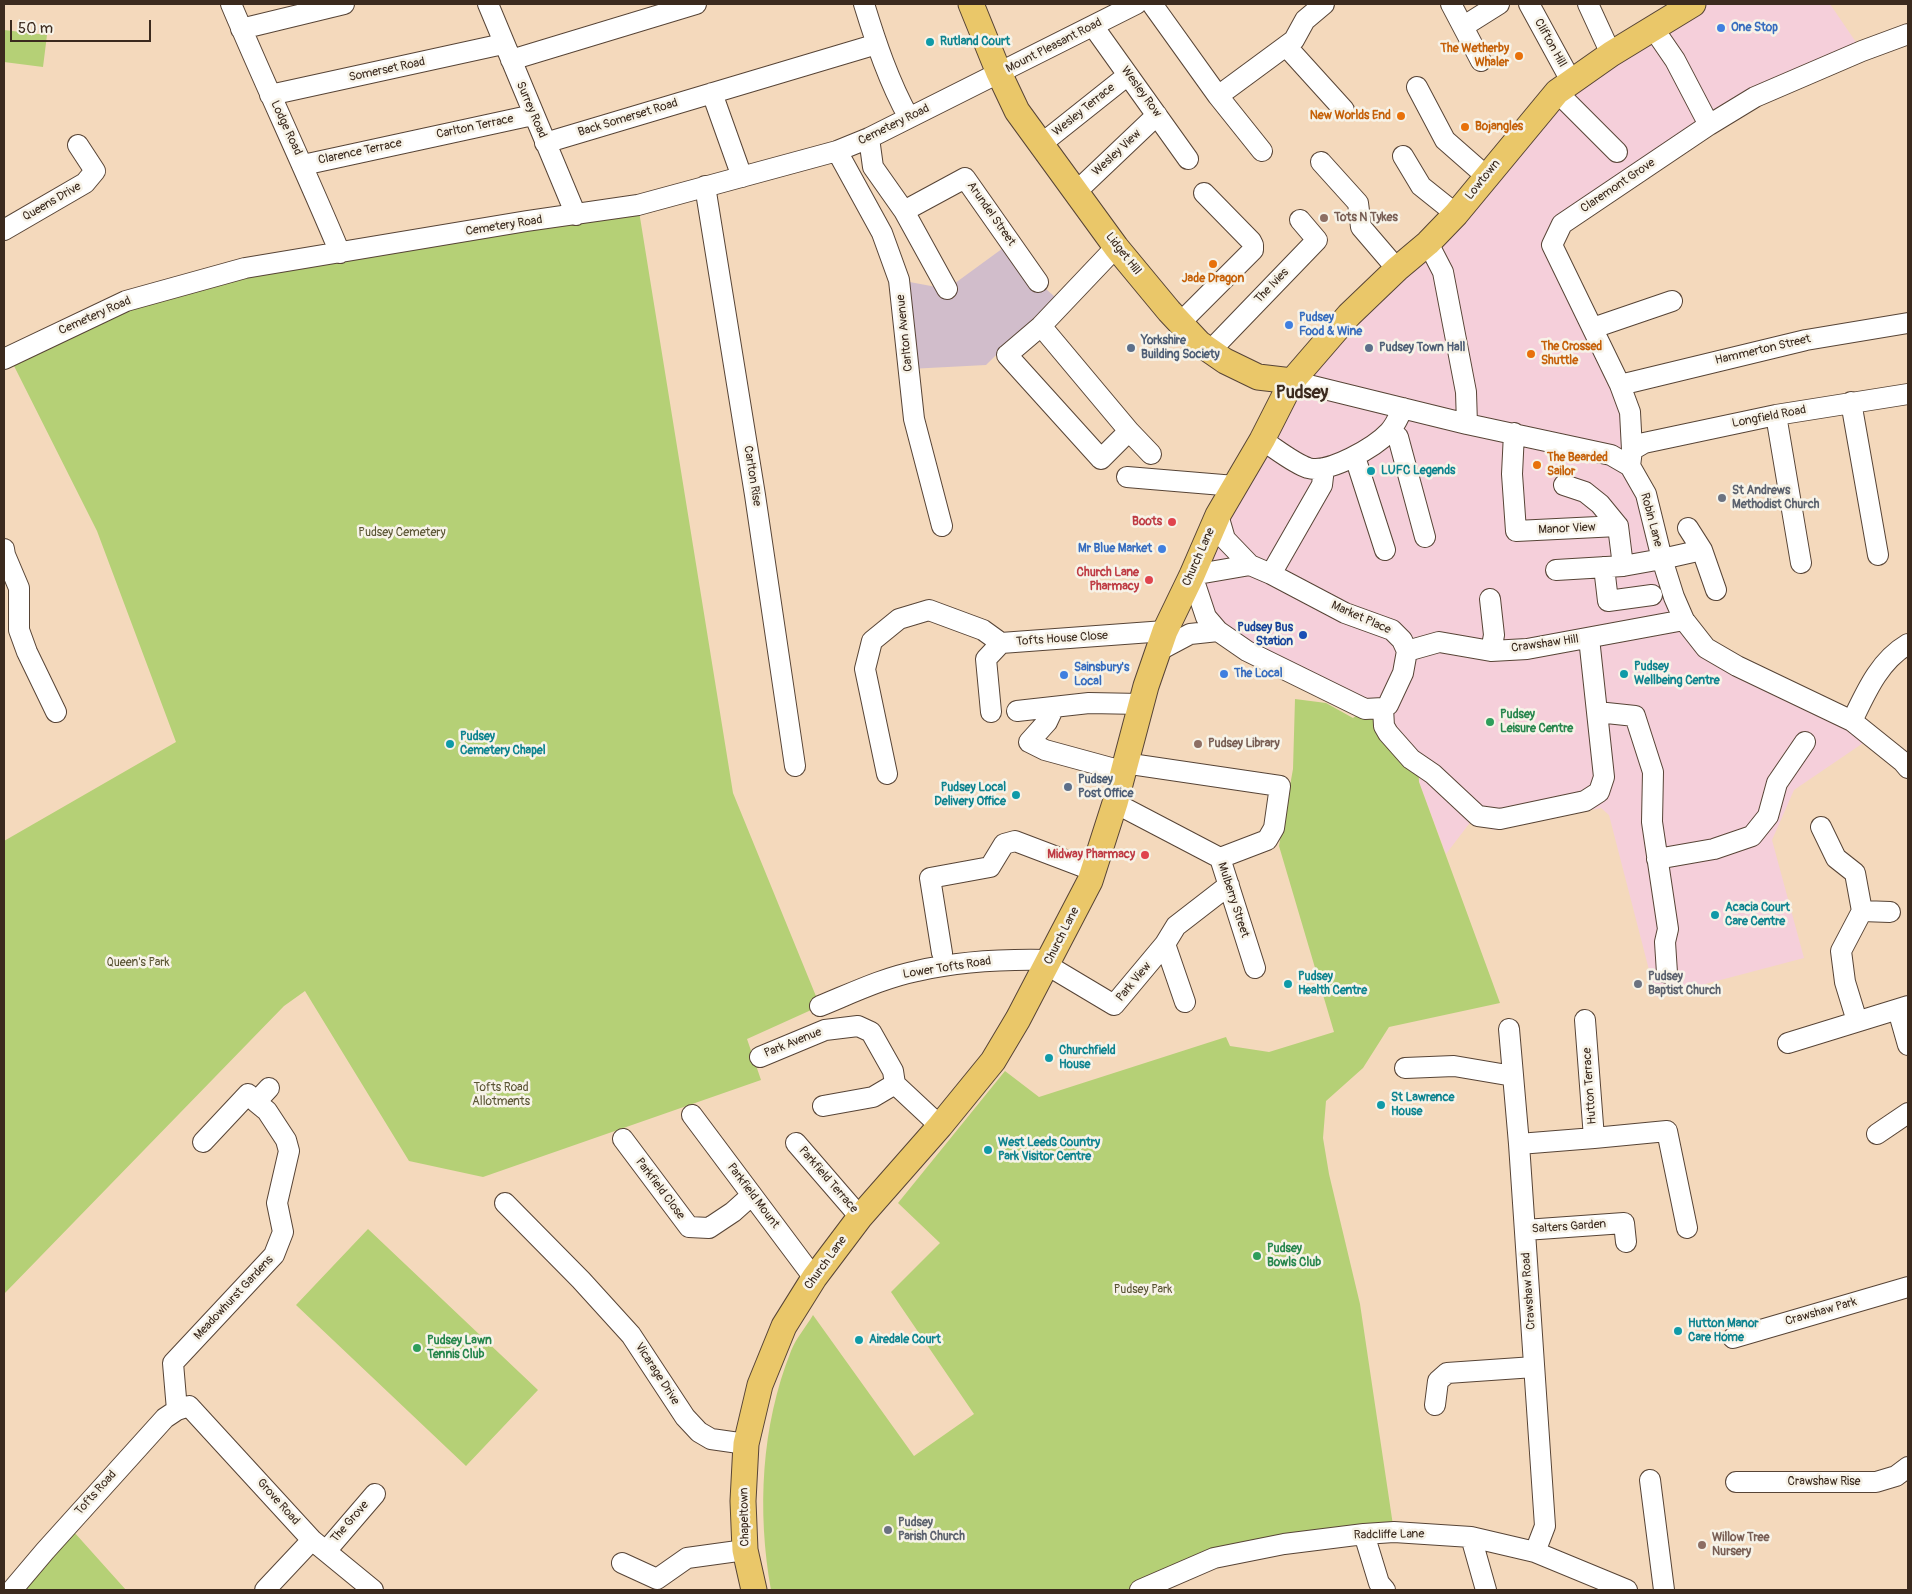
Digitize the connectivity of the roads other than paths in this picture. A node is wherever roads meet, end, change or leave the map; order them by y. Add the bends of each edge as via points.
1 (231, 4) edge
2 (344, 4) edge
3 (488, 4) edge
4 (696, 4) edge
5 (864, 4) edge
6 (972, 4) edge
7 (1136, 4) edge
8 (1152, 4) edge
9 (1324, 4) edge
10 (1451, 4) edge
11 (1498, 4) edge
12 (1529, 4) edge
13 (1588, 4) edge
14 (1693, 4) edge
15 (1093, 26) junction
16 (1464, 26) junction
17 (1653, 28) junction
18 (242, 29) junction
19 (1908, 34) edge
20 (877, 44) junction
21 (1286, 46) junction
22 (507, 52) junction
23 (1611, 54) junction
24 (1481, 61) dead end
25 (999, 74) junction
26 (1128, 75) junction
27 (1417, 87) dead end
28 (1564, 87) junction
29 (712, 93) junction
30 (270, 96) junction
31 (1218, 96) junction
32 (1344, 110) dead end
33 (533, 115) junction
34 (1157, 115) junction
35 (909, 118) junction
36 (1709, 125) junction
37 (869, 138) junction
38 (418, 139) joint
39 (545, 143) junction
40 (78, 145) dead end
41 (1040, 145) junction
42 (837, 151) junction
43 (1262, 151) dead end
44 (1617, 152) dead end
45 (1403, 156) dead end
46 (1188, 159) dead end
47 (1320, 162) dead end
48 (303, 164) junction
49 (1486, 176) junction
50 (742, 177) junction
51 (705, 186) junction
52 (1077, 191) junction
53 (1204, 194) dead end
54 (904, 211) junction
55 (1456, 214) junction
56 (576, 215) junction
57 (1300, 220) dead end
58 (4, 230) edge
59 (1428, 242) junction
60 (1116, 247) junction
61 (340, 253) junction
62 (1397, 269) junction
63 (1038, 282) dead end
64 (947, 289) dead end
65 (1672, 301) dead end
66 (1180, 323) junction
67 (1908, 323) edge
68 (1041, 326) junction
69 (1593, 328) junction
70 (1210, 351) junction
71 (4, 359) edge
72 (1292, 380) junction
73 (1620, 385) junction
74 (1908, 394) edge
75 (1851, 402) junction
76 (1402, 408) junction
77 (1776, 415) junction
78 (1467, 424) junction
79 (1130, 431) junction
80 (1390, 431) junction
81 (1514, 434) junction
82 (1262, 440) junction
83 (1151, 454) dead end
84 (1355, 456) junction
85 (1631, 458) junction
86 (1315, 468) junction
87 (1127, 477) dead end
88 (1564, 485) dead end
89 (1235, 486) junction
90 (1218, 515) junction
91 (942, 526) dead end
92 (1618, 526) junction
93 (1688, 528) dead end
94 (1425, 538) dead end
95 (4, 548) edge
96 (1385, 550) dead end
97 (1702, 550) junction
98 (1878, 555) dead end
99 (1662, 560) junction
100 (1801, 563) dead end
101 (1250, 565) junction
102 (1614, 567) junction
103 (1556, 570) dead end
104 (1271, 574) junction
105 (1192, 575) junction
106 (1716, 590) dead end
107 (1652, 595) dead end
108 (1490, 599) dead end
109 (12, 612) edge
110 (1684, 620) junction
111 (1218, 631) junction
112 (1589, 638) junction
113 (1162, 641) junction
114 (1001, 644) junction
115 (1908, 644) edge
116 (1406, 651) junction
117 (1491, 651) junction
118 (1141, 704) junction
119 (1054, 707) junction
120 (1383, 708) junction
121 (1018, 711) dead end
122 (56, 712) dead end
123 (991, 712) dead end
124 (1597, 712) junction
125 (1852, 721) junction
126 (1805, 742) dead end
127 (795, 766) dead end
128 (1123, 767) junction
129 (1908, 768) edge
130 (887, 774) dead end
131 (1115, 803) junction
132 (1820, 827) dead end
133 (1220, 858) junction
134 (1657, 859) junction
135 (1094, 871) junction
136 (1229, 885) junction
137 (1862, 911) junction
138 (1890, 912) dead end
139 (1165, 944) junction
140 (942, 953) dead end
141 (1048, 963) junction
142 (1255, 968) dead end
143 (1667, 973) dead end
144 (1185, 1002) dead end
145 (820, 1006) dead end
146 (1903, 1008) edge
147 (1585, 1020) dead end
148 (1857, 1021) junction
149 (1509, 1029) dead end
150 (1788, 1043) dead end
151 (1908, 1045) edge
152 (760, 1057) dead end
153 (1405, 1068) dead end
154 (1514, 1076) junction
155 (895, 1084) junction
156 (823, 1106) dead end
157 (1908, 1112) edge
158 (692, 1115) dead end
159 (940, 1126) junction
160 (1877, 1134) dead end
161 (1594, 1138) junction
162 (623, 1139) dead end
163 (203, 1142) dead end
164 (796, 1143) dead end
165 (1519, 1144) junction
166 (752, 1195) junction
167 (505, 1203) dead end
168 (860, 1217) junction
169 (1687, 1228) dead end
170 (1525, 1230) junction
171 (1626, 1242) dead end
172 (814, 1278) junction
173 (1908, 1287) edge
174 (1733, 1338) dead end
175 (1534, 1367) junction
176 (1435, 1405) dead end
177 (183, 1408) junction
178 (746, 1444) junction
179 (1908, 1467) edge
180 (1650, 1480) dead end
181 (1736, 1482) dead end
182 (376, 1492) dead end
183 (1364, 1534) junction
184 (1471, 1537) junction
185 (319, 1545) junction
186 (745, 1550) junction
187 (1535, 1552) junction
188 (622, 1563) dead end
189 (1146, 1589) edge
190 (12, 1590) edge
191 (265, 1590) edge
192 (373, 1590) edge
193 (754, 1590) edge
194 (1386, 1590) edge
195 (1486, 1590) edge
196 (1627, 1590) edge
197 (1664, 1590) edge

1 - 18 street, Lodge Road
2 - 18 street
3 - 22 street, Surrey Road
4 - 22 street, Somerset Road
5 - 20 street
6 - 25 main road, Lidget Hill
7 - 15 street, Mount Pleasant Road
8 - 31 street
9 - 21 street via 1305,20 1294,40
10 - 16 street
11 - 16 street
12 - 28 street, Clifton Hill
13 - 23 street
14 - 17 main road, Lowtown
15 - 25 street, Mount Pleasant Road
15 - 26 street, Wesley Row
16 - 24 street
17 - 23 main road, Lowtown
17 - 36 street via 1675,60
18 - 30 street, Lodge Road
19 - 36 street, Claremont Grove via 1755,97
20 - 29 street, Back Somerset Road
20 - 35 street
21 - 31 street
21 - 32 street
22 - 30 street, Somerset Road
22 - 33 street, Surrey Road
23 - 28 main road, Lowtown
25 - 35 street, Cemetery Road
25 - 41 main road, Lidget Hill via 1017,111
26 - 34 street, Wesley Row
26 - 41 street, Wesley Terrace
27 - 49 street via 1445,140
28 - 44 street, Clifton Hill
28 - 49 main road, Lowtown
29 - 39 street, Back Somerset Road
29 - 50 street
30 - 48 street, Lodge Road
31 - 43 street
33 - 38 street, Carlton Terrace
33 - 39 street, Surrey Road
34 - 46 street, Wesley Row
34 - 52 street, Wesley View
35 - 37 street, Cemetery Road
36 - 69 street, Claremont Grove via 1562,224 1552,245
37 - 42 street, Cemetery Road
37 - 54 street via 873,167
38 - 48 street, Clarence Terrace
39 - 56 street, Surrey Road
40 - 58 street, Queens Drive via 95,171 85,183
41 - 52 main road, Lidget Hill
42 - 50 street, Cemetery Road
42 - 91 street, Carlton Avenue via 882,233 899,280 914,419
45 - 55 street via 1421,186
47 - 62 street via 1358,203 1361,227
48 - 61 street, Lodge Road
49 - 55 main road, Lowtown
50 - 51 street, Cemetery Road
51 - 56 street, Cemetery Road via 638,205
51 - 127 street, Carlton Rise
52 - 60 main road, Lidget Hill
53 - 66 street via 1251,241 1253,250
54 - 63 street, Arundel Street via 966,178
54 - 64 street
55 - 59 main road, Lowtown
56 - 61 street, Cemetery Road
57 - 70 street, The Ivies via 1317,240
59 - 62 main road, Lowtown
59 - 78 street via 1442,272 1466,392
60 - 66 main road, Lidget Hill
60 - 68 street
61 - 71 street, Cemetery Road via 246,268 126,301
62 - 72 main road, Lowtown via 1349,315
65 - 69 street
66 - 70 main road, Lidget Hill
67 - 73 street, Hammerton Street via 1806,340
68 - 79 street
68 - 79 street via 1007,355 1101,458
69 - 73 street, Claremont Grove
70 - 72 main road, Lidget Hill via 1258,377
72 - 76 street
72 - 82 main road, Church Lane
73 - 85 street, Claremont Grove via 1630,412
74 - 75 street, Longfield Road
75 - 77 street, Longfield Road
75 - 98 street
76 - 78 street
76 - 80 street
77 - 85 street, Longfield Road via 1644,443
77 - 100 street
78 - 81 street
79 - 83 street
80 - 84 street
80 - 94 street via 1398,437
81 - 85 street
81 - 92 street, Manor View via 1510,533
82 - 86 street
82 - 89 main road, Church Lane
84 - 86 street
84 - 96 street
85 - 99 street, Robin Lane via 1646,494
86 - 104 street via 1322,485
87 - 89 street
88 - 92 street via 1585,492
89 - 90 main road, Church Lane
90 - 101 street, Market Place via 1225,539
90 - 105 main road, Church Lane
92 - 102 street
93 - 97 street
95 - 109 street via 19,588
97 - 99 street
97 - 106 street
99 - 102 street
99 - 110 street, Robin Lane
101 - 104 street, Market Place
101 - 105 street
102 - 103 street
102 - 107 street via 1608,601
104 - 116 street, Market Place via 1345,613 1392,630 1402,640
105 - 111 street via 1206,617
105 - 113 main road, Church Lane
108 - 117 street via 1494,635
109 - 122 street
110 - 112 street, Crawshaw Hill
110 - 125 street, Robin Lane via 1706,648
111 - 113 street
111 - 120 street via 1247,652 1365,709
112 - 117 street, Crawshaw Hill via 1526,649
112 - 124 street
113 - 114 street, Tofts House Close
113 - 118 main road, Church Lane
114 - 123 street via 986,659
114 - 130 street, Tofts House Close via 983,630 929,610 899,619 872,641 865,669
115 - 125 street via 1887,660 1876,674
116 - 117 street, Crawshaw Hill via 1439,642
116 - 120 street via 1403,674 1388,705
118 - 119 street via 1089,703
118 - 128 main road, Church Lane
119 - 121 street
119 - 128 street via 1047,722 1029,742 1045,750
120 - 124 street via 1384,726 1411,760 1433,774 1478,816 1500,820 1594,797 1604,777
124 - 134 street via 1635,716 1653,772 1652,822
125 - 129 street, Robin Lane
126 - 134 street via 1777,783 1768,816 1752,836 1714,849
128 - 131 main road, Church Lane
128 - 133 street via 1280,786 1274,828 1266,840
131 - 133 street, Mulberry Street
131 - 135 main road, Church Lane
132 - 137 street via 1836,858 1855,872
133 - 136 street, Mulberry Street
134 - 143 street via 1668,929 1665,942
135 - 140 street via 1015,840 1004,844 990,867 930,878
135 - 141 main road, Church Lane
136 - 139 street, Park View via 1176,926
136 - 142 street, Mulberry Street
137 - 138 street
137 - 148 street via 1841,951 1845,982
139 - 141 street, Park View via 1114,1005
139 - 144 street, Park View
141 - 145 street, Lower Tofts Road via 1001,959 917,971 876,983
141 - 159 main road, Church Lane via 993,1061
146 - 148 street
146 - 151 street
147 - 161 street, Hutton Terrace
148 - 150 street
149 - 154 street, Crawshaw Road
152 - 155 street, Park Avenue via 826,1030 858,1026 872,1032 893,1072
153 - 154 street via 1454,1066
154 - 165 street, Crawshaw Road
155 - 156 street via 873,1097
155 - 159 street
157 - 160 street
158 - 166 street, Parkfield Mount
159 - 168 main road, Church Lane
161 - 165 street, Hutton Terrace
161 - 169 street via 1667,1130
162 - 166 street, Parkfield Close via 689,1227 709,1228
163 - 177 street, Meadowhurst Gardens via 248,1094 263,1095 267,1111 286,1140 289,1151 277,1203 283,1232 274,1255 173,1363
164 - 168 street, Parkfield Terrace
165 - 170 street, Crawshaw Road
166 - 172 street, Parkfield Mount
167 - 178 street, Vicarage Drive via 582,1280 631,1335 685,1417 699,1432 712,1439
168 - 172 main road, Church Lane
170 - 171 street, Salters Garden via 1624,1223
170 - 175 street, Crawshaw Road
172 - 178 main road, Church Lane via 784,1326 760,1385
173 - 174 street, Crawshaw Park
175 - 176 street via 1447,1373 1438,1382
175 - 187 street, Crawshaw Road via 1545,1526
177 - 185 street, Grove Road
177 - 190 street, Tofts Road via 166,1418
178 - 186 main road, Chapeltown
179 - 181 street, Crawshaw Rise via 1896,1476 1876,1482
180 - 197 street
182 - 185 street, The Grove
183 - 184 street, Radcliffe Lane via 1394,1532
183 - 189 street, Radcliffe Lane via 1284,1544 1214,1558
183 - 194 street via 1379,1583
184 - 187 street, Radcliffe Lane
184 - 195 street
185 - 191 street, The Grove
185 - 192 street, Grove Road
186 - 188 street via 687,1558 656,1579
186 - 193 main road, Chapeltown
187 - 196 street, Radcliffe Lane

